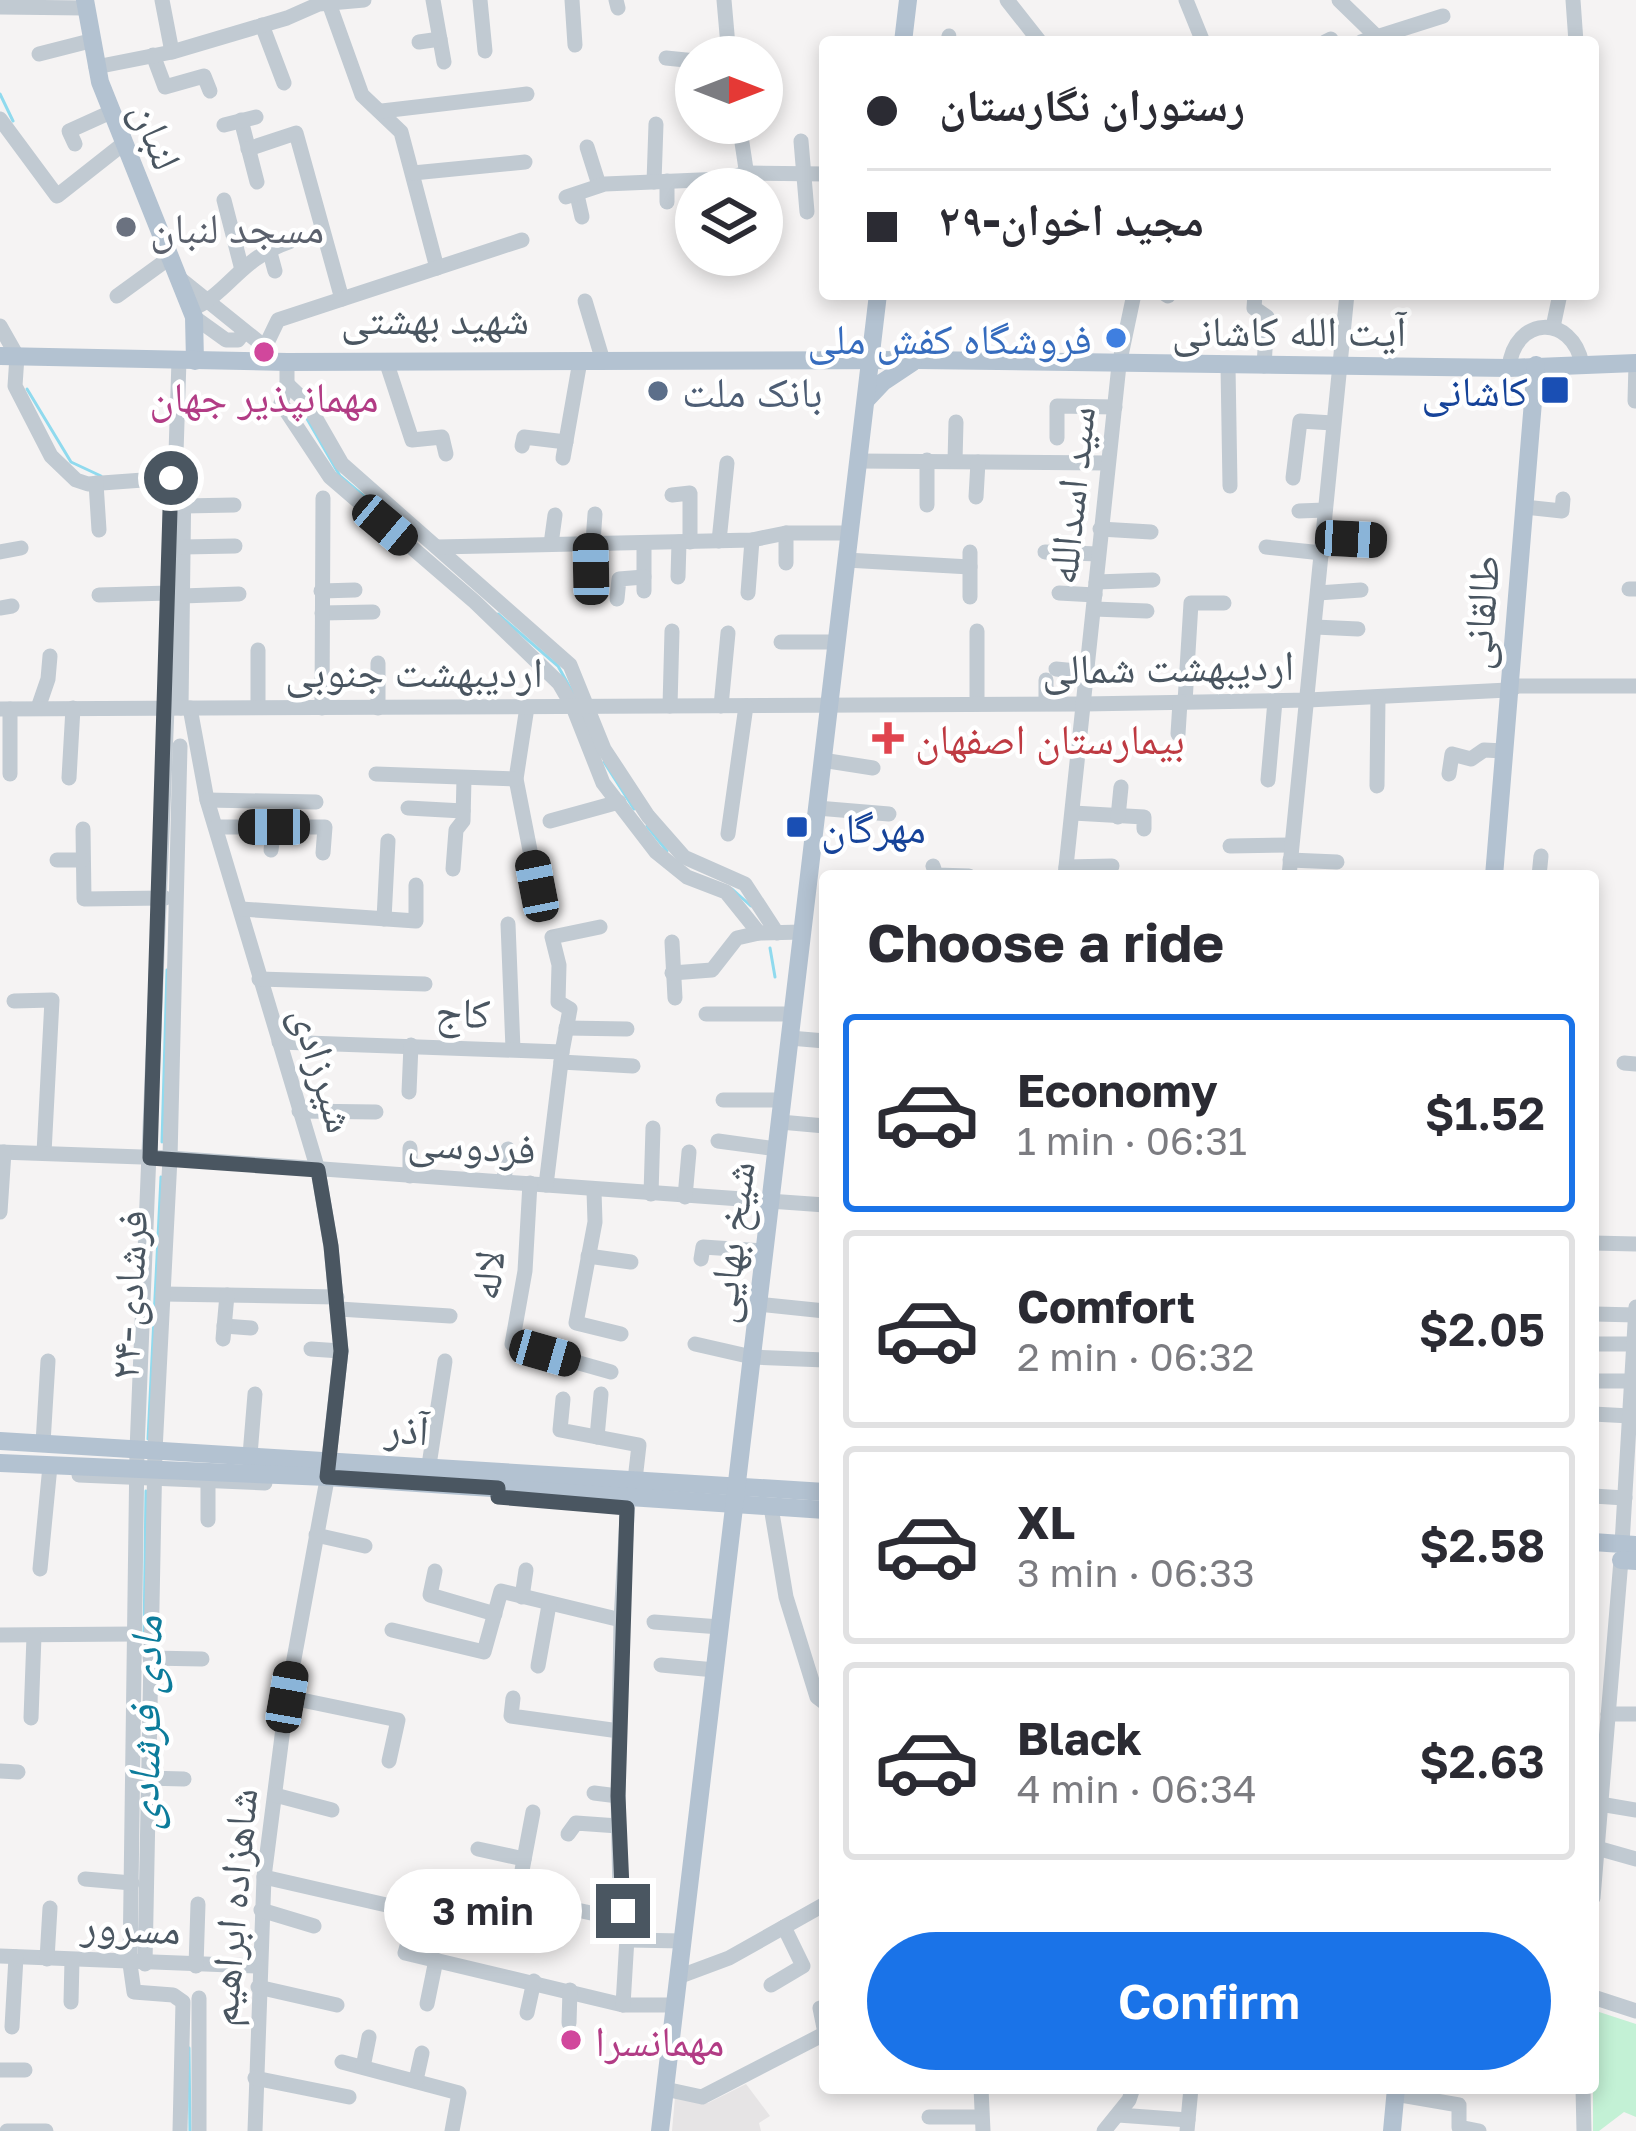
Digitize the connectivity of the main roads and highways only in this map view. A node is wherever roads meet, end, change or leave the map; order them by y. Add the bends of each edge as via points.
1 (908, 0) edge
2 (85, 4) edge
3 (904, 36) edge
4 (877, 300) edge
5 (8, 352) edge
6 (865, 357) junction
7 (190, 358) junction
8 (1536, 360) junction
9 (916, 361) junction
10 (1636, 363) edge
11 (866, 400) junction
12 (1494, 870) edge
13 (0, 1441) edge
14 (0, 1467) edge
15 (253, 1471) junction
16 (327, 1474) junction
17 (630, 1495) junction
18 (735, 1496) junction
19 (819, 1501) edge
20 (819, 1501) edge
21 (1599, 1544) edge
22 (1629, 1552) edge
23 (1396, 2094) edge
24 (660, 2131) edge
25 (1392, 2131) edge

1 - 3 main road
2 - 7 main road, لنبان via 96,68 123,145 198,310
4 - 6 main road, شیخ بهایی
5 - 7 main road, شهید بهشتی
6 - 7 main road, شهید بهشتی
6 - 9 main road, آیت الله کاشانی
6 - 11 main road, شیخ بهایی
8 - 9 main road, آیت الله کاشانی via 1509,368
8 - 10 main road, آیت الله کاشانی
8 - 12 main road, طالقانی
9 - 11 main road
11 - 18 main road, شیخ بهایی
13 - 15 main road, آذر via 146,1451
14 - 15 main road, آذر via 146,1476
15 - 16 main road, آذر
16 - 17 main road, آذر via 498,1492
16 - 17 main road, آذر via 429,1466
17 - 18 main road, آذر
18 - 19 main road
18 - 20 main road via 771,1507
18 - 24 main road, شیخ بهایی
21 - 22 main road
23 - 25 main road

